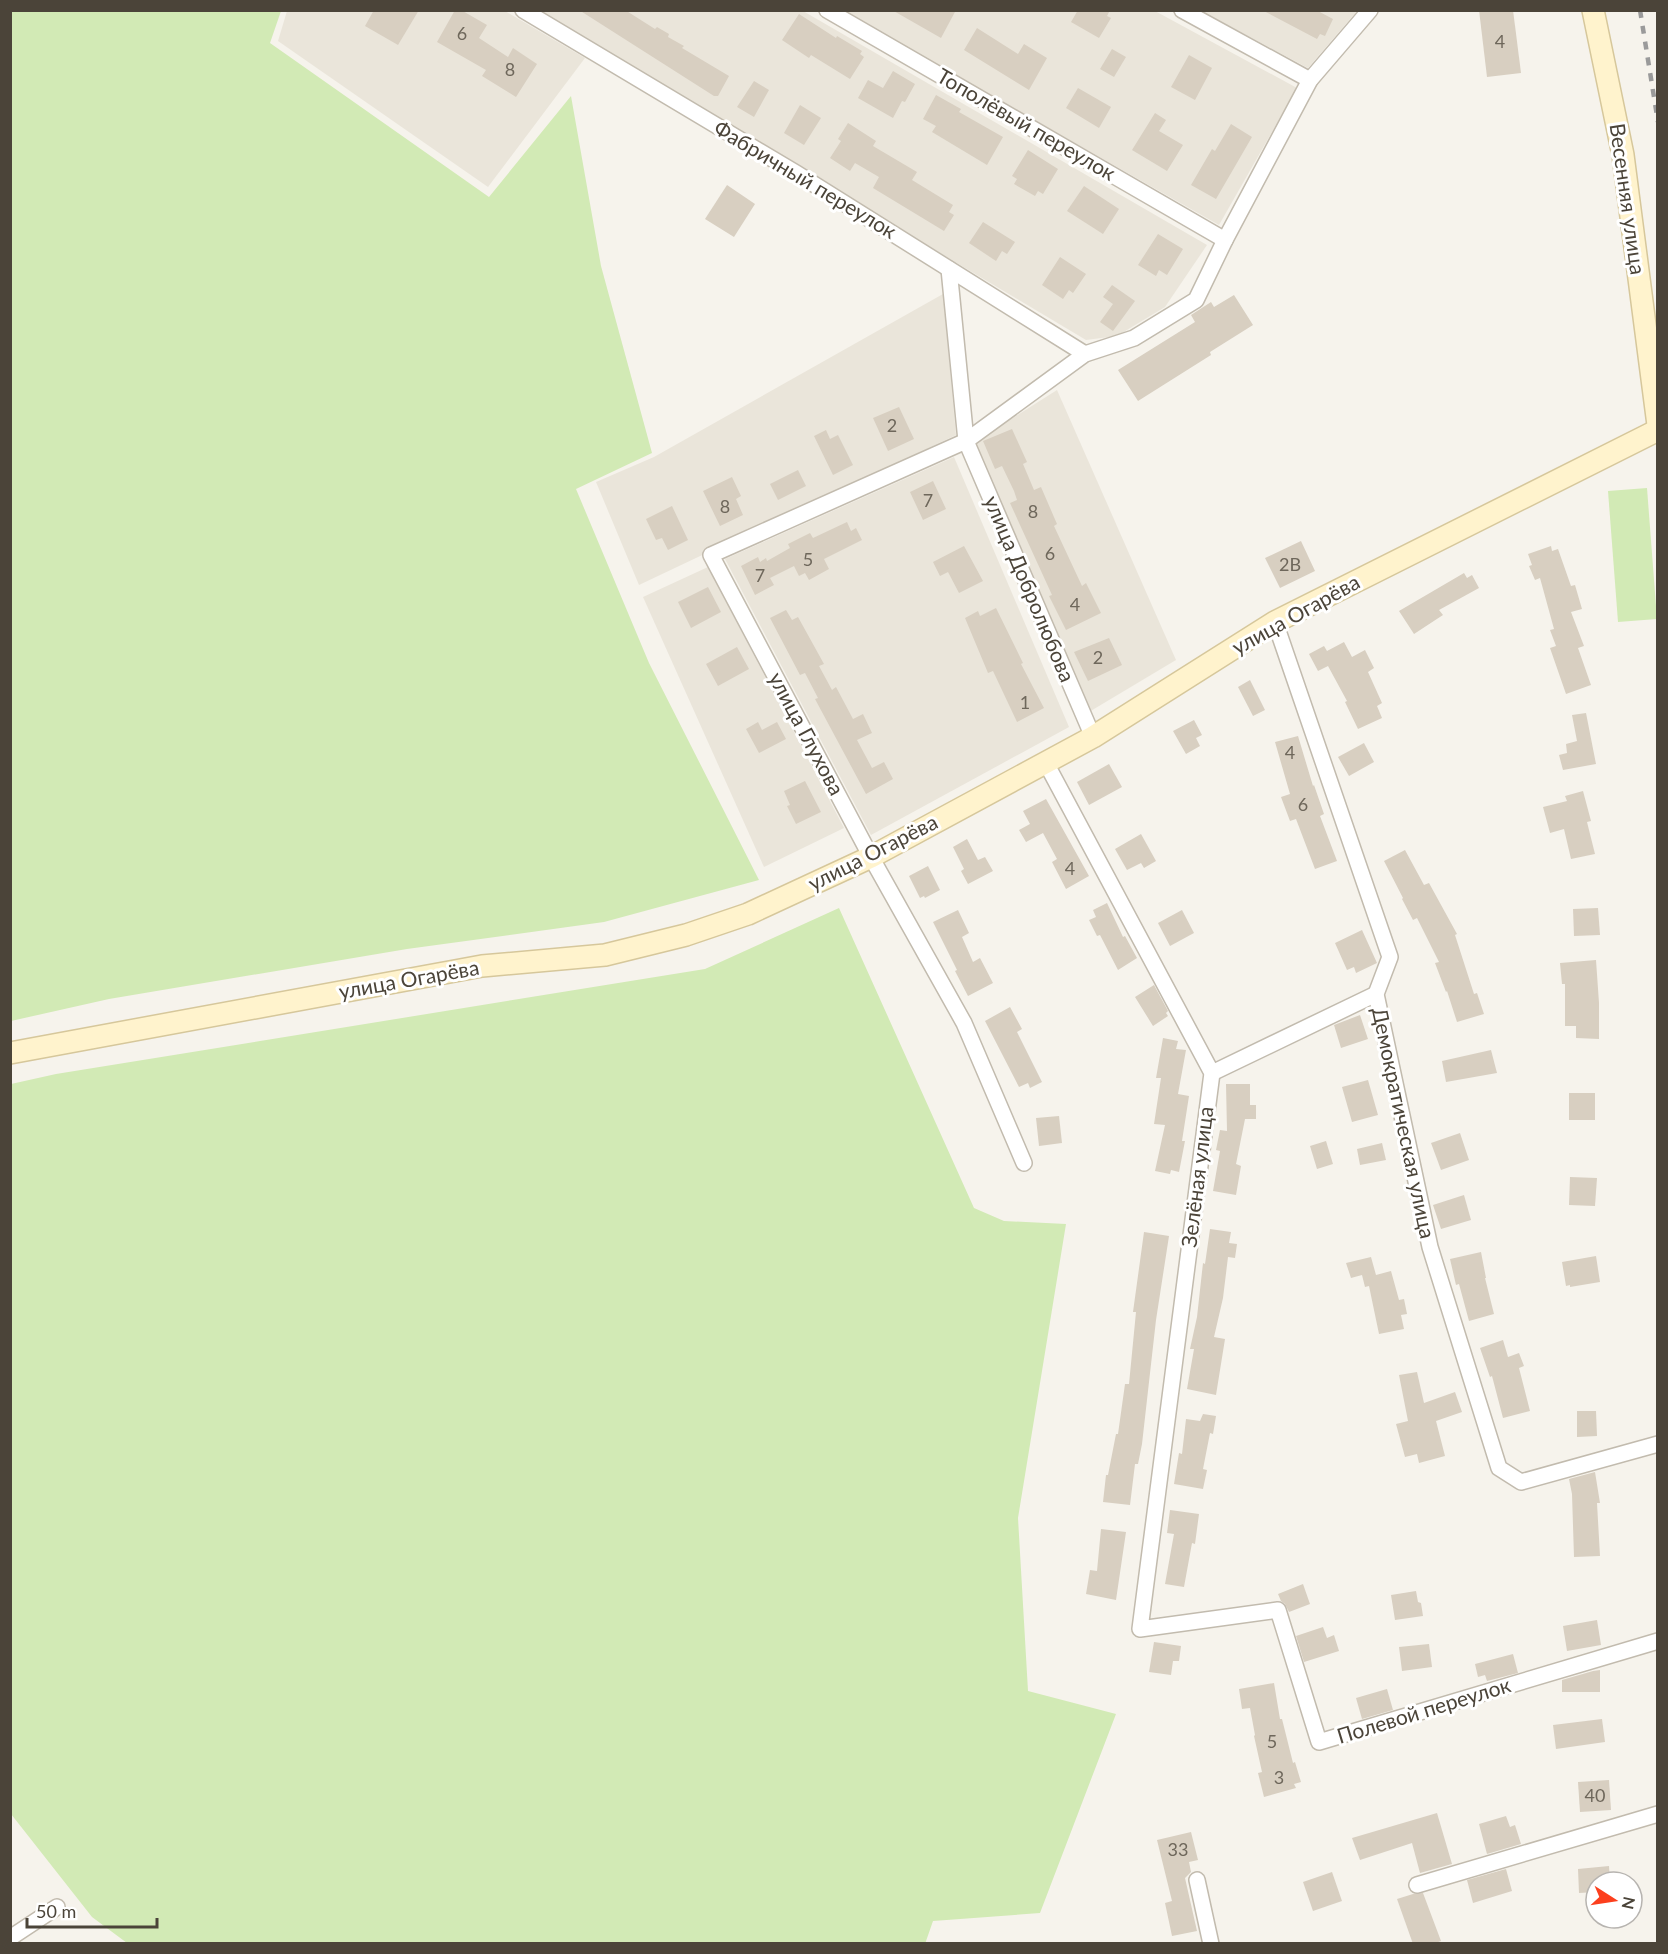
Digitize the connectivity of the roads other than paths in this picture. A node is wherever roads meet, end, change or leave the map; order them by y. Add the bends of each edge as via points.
1 (523, 10) edge
2 (826, 10) edge
3 (1182, 10) edge
4 (1370, 10) edge
5 (1593, 10) edge
6 (1310, 80) junction
7 (1226, 240) junction
8 (949, 268) junction
9 (1085, 354) junction
10 (1658, 425) edge
11 (1658, 430) edge
12 (966, 441) junction
13 (1275, 622) junction
14 (1093, 737) junction
15 (1046, 763) junction
16 (871, 857) junction
17 (1376, 994) junction
18 (10, 1053) edge
19 (1212, 1073) junction
20 (1024, 1163) dead end
21 (1658, 1444) edge
22 (1140, 1629) joint
23 (1658, 1641) edge
24 (1658, 1814) edge
25 (1197, 1880) dead end
26 (1417, 1885) dead end
27 (57, 1907) dead end
28 (10, 1938) edge
29 (1211, 1944) edge

1 - 8 street, Фабричный переулок
2 - 7 street, Тополёвый переулок
3 - 6 street
4 - 6 street
5 - 10 main road, Весенняя улица via 1623,155
6 - 7 street
7 - 9 street via 1196,300 1134,338
8 - 9 street, Фабричный переулок
8 - 12 street, улица Добролюбова
9 - 12 street
11 - 13 main road, улица Огарёва
12 - 14 street, улица Добролюбова
12 - 16 street, улица Глухова via 711,555
13 - 14 main road, улица Огарёва
13 - 17 street, Демократическая улица via 1390,957
14 - 15 main road, улица Огарёва
15 - 16 main road, улица Огарёва
15 - 19 street
16 - 18 main road, улица Огарёва via 748,914 686,935 605,955 482,966
16 - 20 street, улица Глухова via 963,1023
17 - 19 street
17 - 21 street, Демократическая улица via 1430,1247 1499,1468 1521,1482
19 - 22 street, Зелёная улица
22 - 23 street, Полевой переулок via 1278,1610 1319,1742
24 - 26 street
25 - 29 street
27 - 28 street

